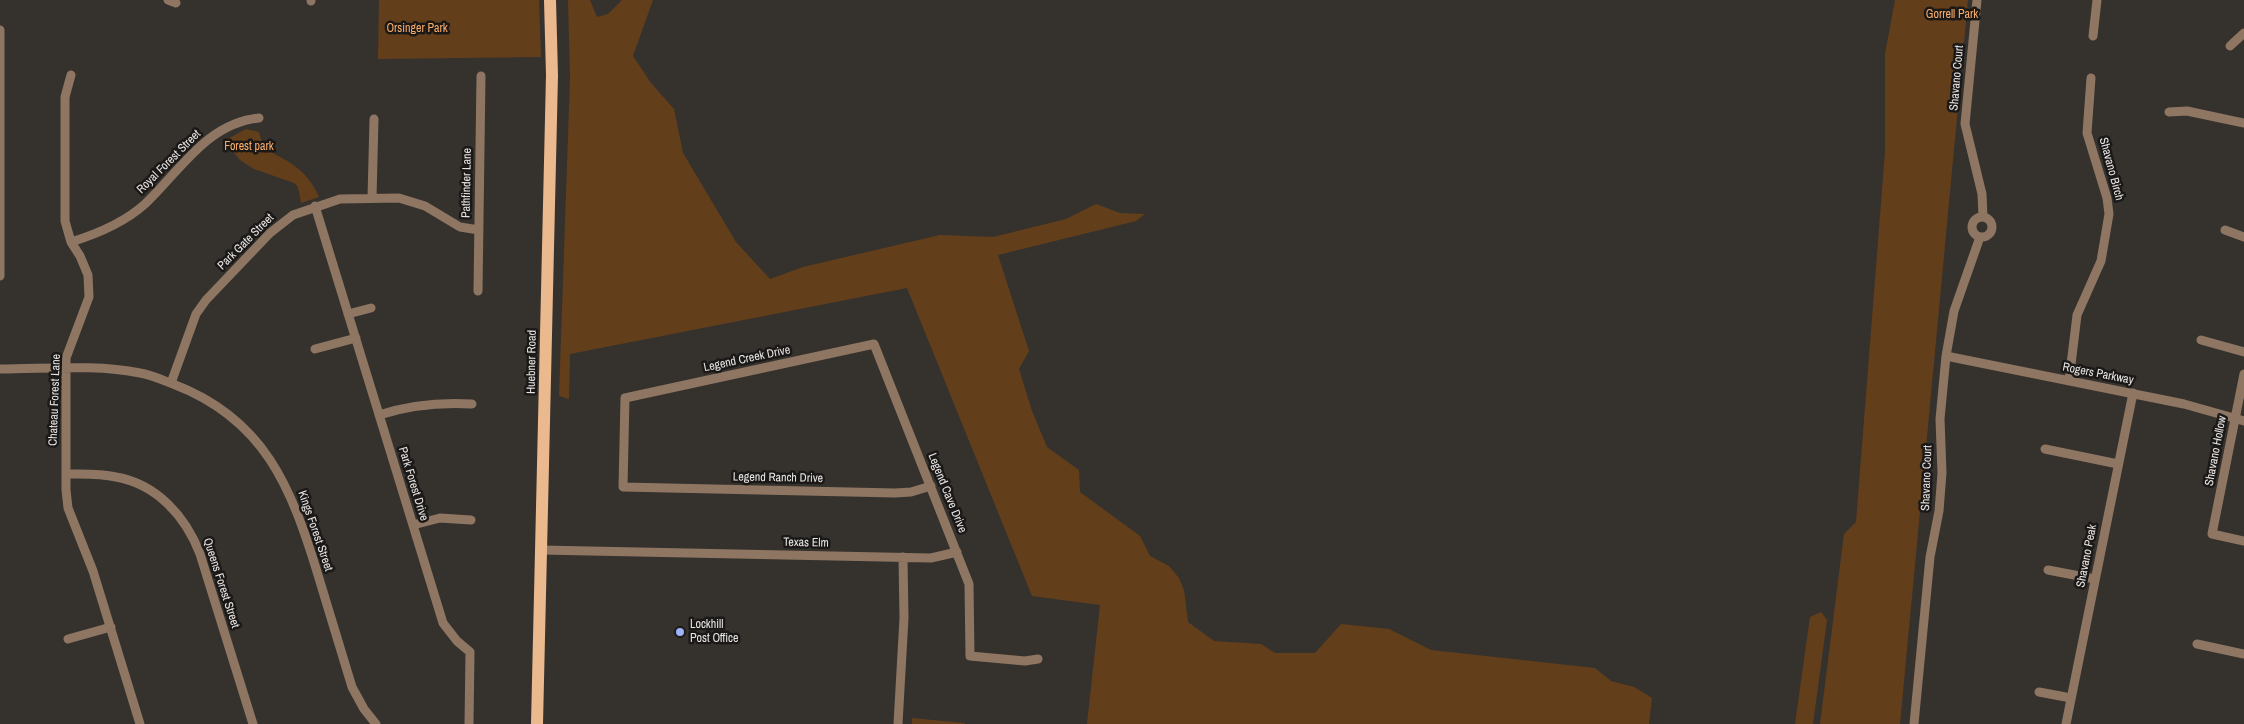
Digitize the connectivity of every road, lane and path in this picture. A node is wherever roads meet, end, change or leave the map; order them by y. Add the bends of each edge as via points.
1 (550, 0) edge
2 (1977, 0) edge
3 (2097, 0) edge
4 (0, 30) edge
5 (2244, 33) edge
6 (2093, 36) dead end
7 (2230, 46) dead end
8 (71, 75) dead end
9 (481, 76) dead end
10 (2090, 78) dead end
11 (2169, 112) dead end
12 (259, 118) dead end
13 (374, 119) dead end
14 (2244, 123) edge
15 (372, 198) junction
16 (315, 206) junction
17 (1983, 217) junction
18 (479, 230) junction
19 (2225, 230) dead end
20 (2244, 236) edge
21 (1980, 237) junction
22 (71, 242) junction
23 (0, 276) edge
24 (478, 291) dead end
25 (371, 308) dead end
26 (348, 314) junction
27 (356, 338) junction
28 (2201, 340) dead end
29 (874, 344) joint
30 (316, 349) dead end
31 (2244, 352) edge
32 (1946, 356) junction
33 (0, 369) edge
34 (66, 369) junction
35 (2244, 374) edge
36 (2069, 381) junction
37 (171, 383) junction
38 (2133, 393) junction
39 (472, 404) dead end
40 (379, 415) junction
41 (2240, 420) edge
42 (2045, 449) dead end
43 (2118, 464) junction
44 (66, 474) junction
45 (931, 486) junction
46 (623, 488) joint
47 (471, 520) dead end
48 (413, 525) junction
49 (2244, 540) edge
50 (541, 550) junction
51 (957, 552) junction
52 (903, 557) junction
53 (2048, 570) dead end
54 (2095, 579) junction
55 (111, 627) junction
56 (68, 639) dead end
57 (2197, 644) dead end
58 (2244, 654) edge
59 (1038, 659) dead end
60 (2038, 692) dead end
61 (2071, 698) junction
62 (140, 724) edge
63 (253, 724) edge
64 (376, 724) edge
65 (469, 724) edge
66 (537, 724) edge
67 (898, 724) edge
68 (1914, 724) edge
69 (2066, 724) edge

1 - 50 main road, Huebner Road via 552,75
2 - 17 street, Shavano Court via 1965,124 1982,194
3 - 6 street
4 - 23 street
5 - 7 street
8 - 22 street, Chateau Forest Lane via 65,97 64,173 65,221
9 - 18 street, Pathfinder Lane
10 - 36 street, Shavano Birch via 2087,133 2109,214 2101,261 2077,315
11 - 14 street via 2187,110
12 - 22 street, Royal Forest Street via 246,120 210,138 145,204 114,225
13 - 15 street
15 - 16 street, Park Gate Street via 340,199
15 - 18 street, Park Gate Street via 412,201 460,227
16 - 26 street, Park Forest Drive
16 - 37 street, Park Gate Street via 293,215 270,233 206,300 196,314
17 - 21 street, Shavano Court via 1972,226
17 - 21 street, Shavano Court via 1992,226 1990,233
18 - 24 street, Pathfinder Lane
19 - 20 street
21 - 32 street, Shavano Court via 1954,311
22 - 34 street, Chateau Forest Lane via 85,265 89,297 70,344
25 - 26 street
26 - 27 street, Park Forest Drive
27 - 30 street
27 - 40 street, Park Forest Drive
28 - 31 street
29 - 45 street, Legend Cave Drive
29 - 46 street, Legend Creek Drive via 625,398
32 - 36 street, Rogers Parkway
32 - 68 street, Shavano Court via 1940,418 1942,473 1939,511 1930,557
33 - 34 street, Kings Forest Street
34 - 37 street, Kings Forest Street via 141,373
34 - 44 street, Chateau Forest Lane
35 - 41 street, Shavano Hollow
36 - 38 street, Rogers Parkway
37 - 64 street, Kings Forest Street via 210,401 241,426 260,446 284,483 302,524 352,687
38 - 41 street, Rogers Parkway
38 - 43 street, Shavano Peak
39 - 40 street via 424,404
40 - 48 street, Park Forest Drive
41 - 49 street, Shavano Hollow via 2212,534
42 - 43 street
43 - 54 street, Shavano Peak
44 - 55 street, Chateau Forest Lane via 68,508 86,548
44 - 63 street, Queens Forest Street via 105,475 130,480 170,504 179,515 200,554
45 - 46 street, Legend Ranch Drive via 895,493
45 - 51 street, Legend Cave Drive
47 - 48 street via 440,518
48 - 65 street, Park Forest Drive via 443,623 457,642 470,652
50 - 52 street, Texas Elm
50 - 66 main road, Huebner Road
51 - 52 street, Texas Elm via 942,557
51 - 59 street, Legend Cave Drive via 969,584 970,656 1025,661
52 - 67 street via 904,618
53 - 54 street
54 - 61 street, Shavano Peak
55 - 56 street
55 - 62 street, Chateau Forest Lane
57 - 58 street
60 - 61 street
61 - 69 street, Shavano Peak

